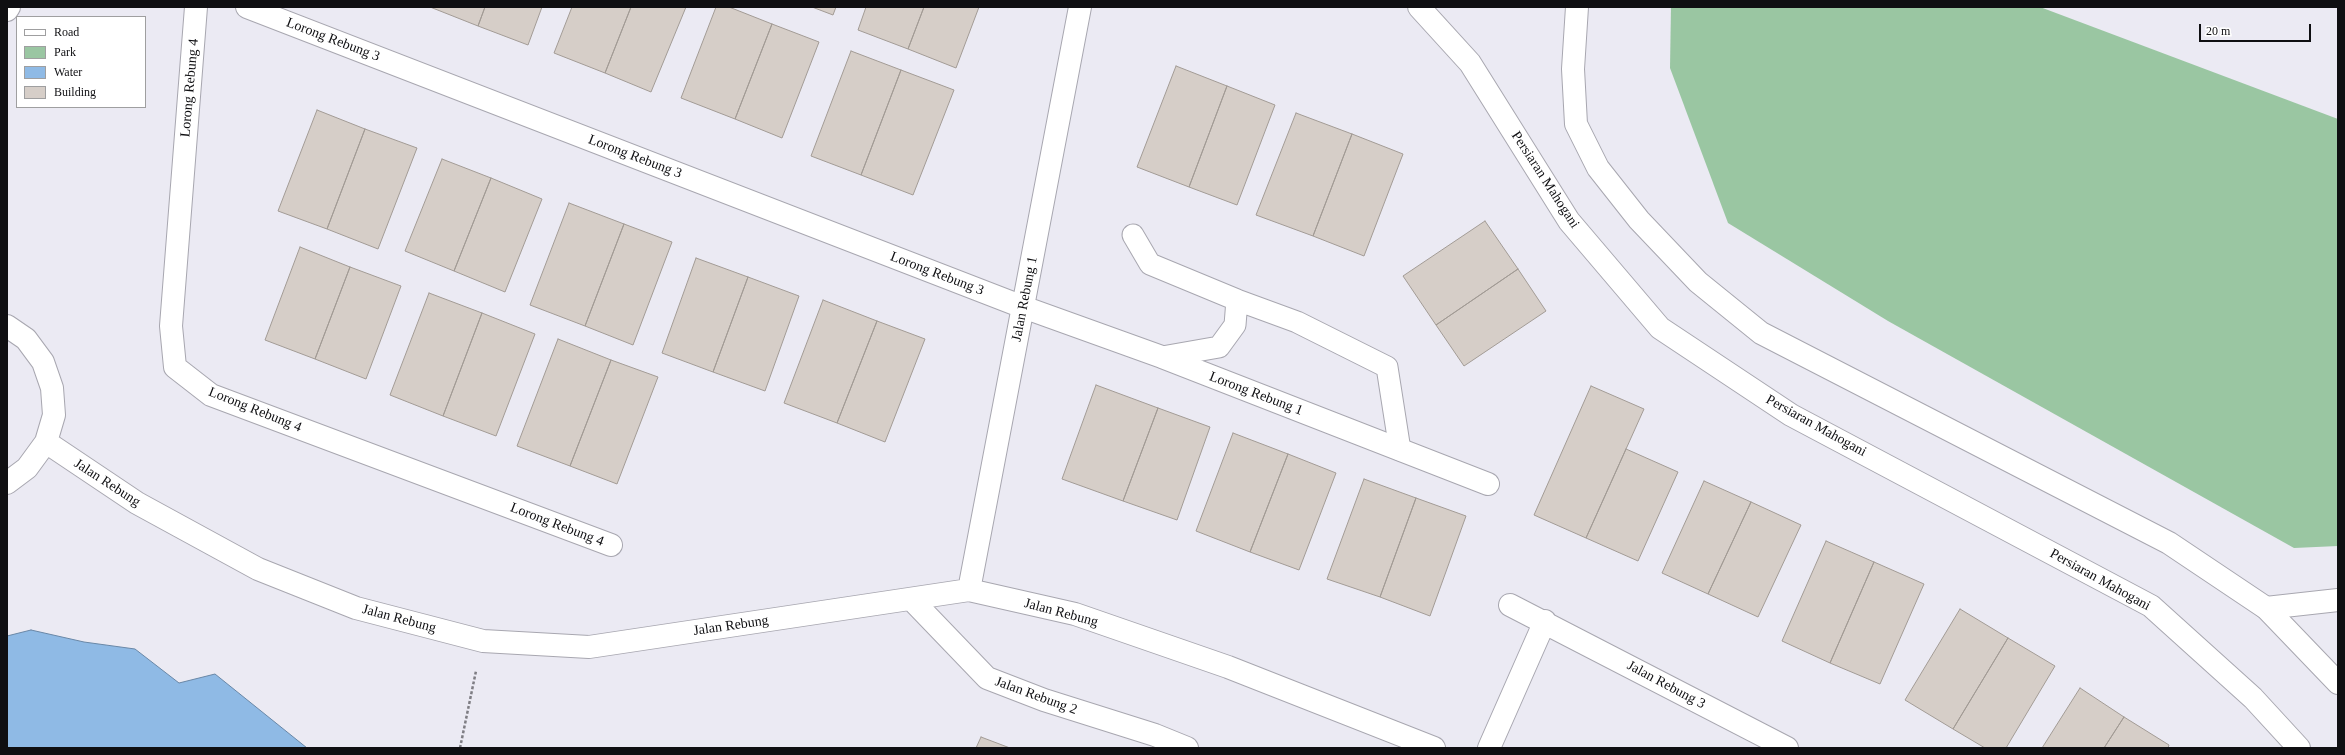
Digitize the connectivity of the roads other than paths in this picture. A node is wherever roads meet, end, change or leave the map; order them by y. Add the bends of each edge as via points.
1 (9, 7) edge
2 (196, 7) edge
3 (247, 7) edge
4 (1080, 7) edge
5 (1419, 7) edge
6 (1577, 7) edge
7 (7, 10) edge
8 (1133, 235) dead end
9 (1237, 300) junction
10 (1023, 308) junction
11 (7, 326) edge
12 (1162, 357) junction
13 (46, 442) junction
14 (1400, 450) junction
15 (7, 482) edge
16 (1488, 484) dead end
17 (610, 545) dead end
18 (969, 590) junction
19 (912, 600) junction
20 (2338, 600) edge
21 (1510, 604) dead end
22 (2266, 608) junction
23 (1545, 621) junction
24 (2338, 683) edge
25 (1187, 748) edge
26 (1434, 748) edge
27 (1489, 748) edge
28 (1787, 748) edge
29 (2299, 748) edge

1 - 7 street
2 - 17 street, Lorong Rebung 4 via 171,326 175,367 211,395
3 - 10 street, Lorong Rebung 3
4 - 10 street, Jalan Rebung 1
5 - 29 street, Persiaran Mahogani via 1470,63 1569,221 1660,328 1791,415 2151,606 2253,698
6 - 22 street via 1573,69 1576,124 1598,168 1639,220 1698,282 1761,333 2169,543
8 - 9 lane via 1150,264
9 - 12 lane via 1235,325 1219,347
9 - 14 lane via 1297,322 1386,368
10 - 12 street, Lorong Rebung 1
10 - 18 street, Jalan Rebung 1
11 - 13 street via 26,339 43,362 52,388 54,415
12 - 14 street, Lorong Rebung 1
13 - 15 street via 27,468
13 - 19 street, Jalan Rebung via 137,503 258,569 356,608 483,641 589,647
14 - 16 street, Lorong Rebung 1
18 - 19 street, Jalan Rebung
18 - 26 street, Jalan Rebung via 1075,614 1228,667
19 - 25 street, Jalan Rebung 2 via 987,678
20 - 22 street
21 - 23 street, Jalan Rebung 3
22 - 24 street
23 - 27 street
23 - 28 street, Jalan Rebung 3

